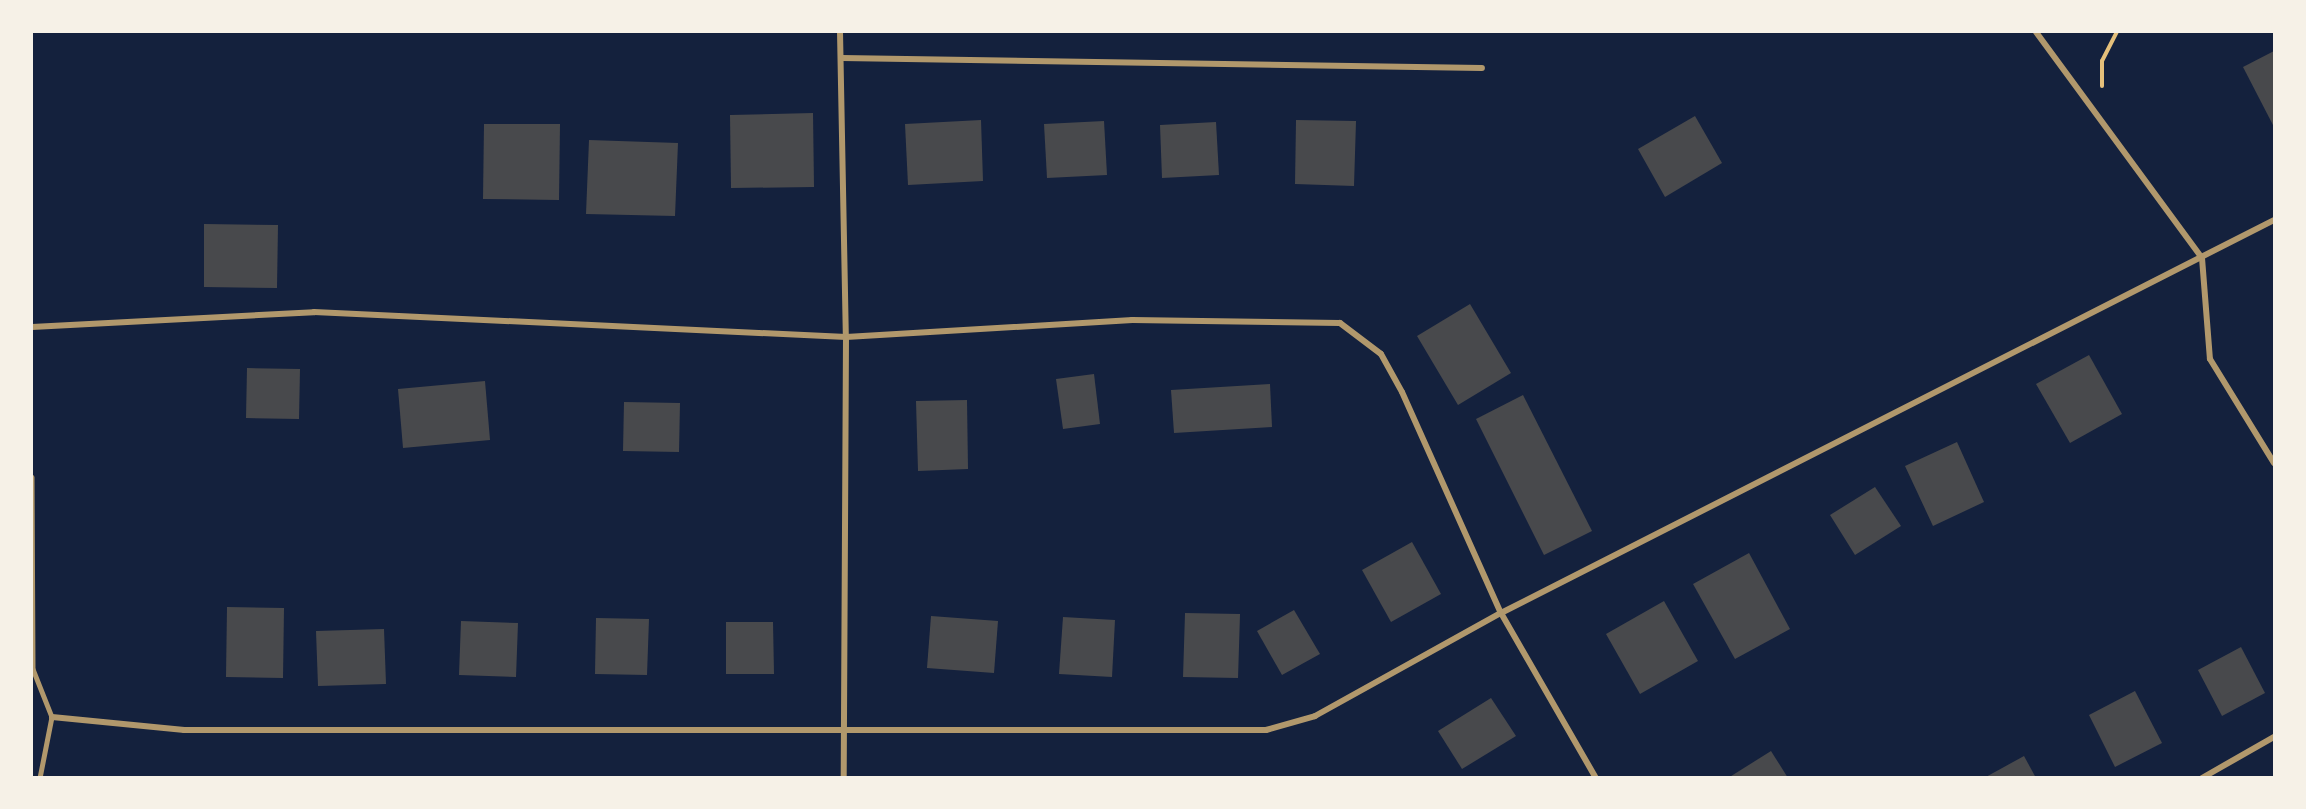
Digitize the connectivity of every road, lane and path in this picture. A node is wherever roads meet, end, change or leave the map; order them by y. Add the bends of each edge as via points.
1 (840, 32) edge
2 (2036, 32) edge
3 (2117, 32) edge
4 (842, 58) junction
5 (1482, 68) dead end
6 (2102, 120) junction
7 (2274, 220) edge
8 (2202, 258) junction
9 (32, 327) edge
10 (846, 337) junction
11 (2274, 463) edge
12 (32, 477) edge
13 (1501, 613) junction
14 (52, 717) junction
15 (844, 732) junction
16 (2274, 737) edge
17 (40, 777) edge
18 (844, 777) edge
19 (1596, 777) edge
20 (2202, 777) edge

1 - 4 street
2 - 6 street
3 - 6 path via 2103,62
4 - 5 street
4 - 10 street
6 - 8 street
7 - 8 street
8 - 11 street via 2210,359
8 - 13 street
9 - 10 street via 314,312
10 - 13 street via 1132,320 1340,323 1381,354 1402,392
10 - 15 street
12 - 14 lane via 33,669
13 - 15 street via 1315,716 1266,730
13 - 19 street
14 - 15 street via 184,730
14 - 17 lane
15 - 18 street
16 - 20 street

